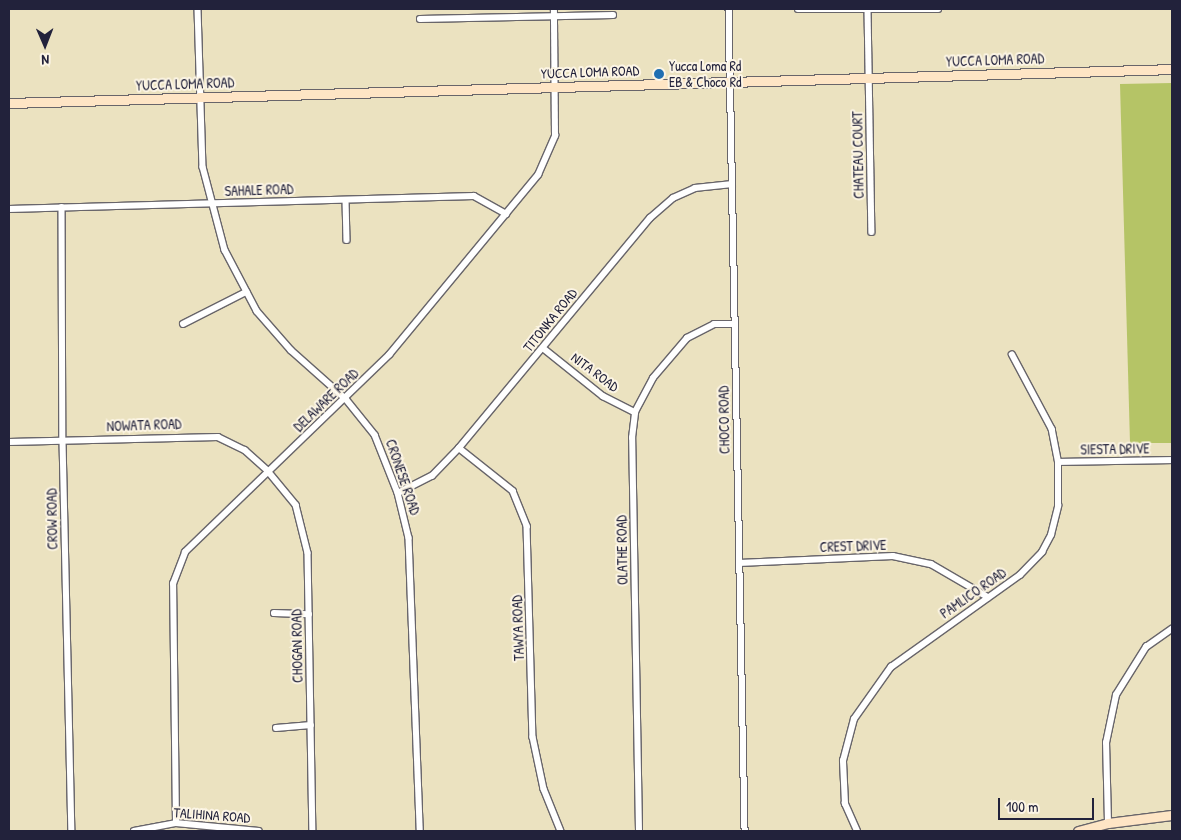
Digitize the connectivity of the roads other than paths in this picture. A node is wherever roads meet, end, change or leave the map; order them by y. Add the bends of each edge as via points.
1 (198, 9) edge
2 (554, 9) edge
3 (729, 9) edge
4 (798, 9) edge
5 (938, 9) edge
6 (868, 10) junction
7 (554, 16) junction
8 (613, 16) dead end
9 (420, 19) dead end
10 (1172, 69) edge
11 (869, 77) junction
12 (730, 82) junction
13 (556, 87) junction
14 (201, 97) junction
15 (9, 103) edge
16 (732, 184) junction
17 (346, 200) junction
18 (210, 204) junction
19 (62, 207) junction
20 (9, 210) edge
21 (506, 214) junction
22 (872, 232) dead end
23 (347, 240) dead end
24 (246, 292) junction
25 (182, 324) dead end
26 (735, 324) junction
27 (543, 348) junction
28 (1012, 355) dead end
29 (346, 399) junction
30 (635, 412) junction
31 (63, 441) junction
32 (9, 442) edge
33 (459, 448) junction
34 (1172, 460) edge
35 (1058, 462) junction
36 (268, 472) junction
37 (398, 493) junction
38 (739, 563) junction
39 (988, 597) junction
40 (274, 613) dead end
41 (308, 614) junction
42 (1172, 629) edge
43 (311, 725) junction
44 (276, 728) dead end
45 (1172, 815) edge
46 (1108, 822) junction
47 (176, 823) junction
48 (72, 831) edge
49 (134, 831) edge
50 (259, 831) edge
51 (313, 831) edge
52 (420, 831) edge
53 (561, 831) edge
54 (639, 831) edge
55 (745, 831) edge
56 (857, 831) edge
57 (1078, 831) edge

1 - 14 street, CRONESE ROAD
2 - 7 street, DELAWARE ROAD
3 - 12 street, CHOCO ROAD
4 - 6 street
5 - 6 street
6 - 11 street, CHATEAU COURT
7 - 8 street
7 - 9 street
7 - 13 street, DELAWARE ROAD
10 - 11 main road, YUCCA LOMA ROAD
11 - 12 main road, YUCCA LOMA ROAD
11 - 22 street, CHATEAU COURT
12 - 13 main road, YUCCA LOMA ROAD
12 - 16 street, CHOCO ROAD
13 - 14 main road, YUCCA LOMA ROAD
13 - 21 street, DELAWARE ROAD via 555,136 538,175
14 - 15 main road, YUCCA LOMA ROAD
14 - 18 street, CRONESE ROAD via 203,167
16 - 26 street, CHOCO ROAD
16 - 27 street, TITONKA ROAD via 695,188 673,198 650,218
17 - 18 street, SAHALE ROAD
17 - 21 street, SAHALE ROAD via 474,196
17 - 23 street
18 - 19 street, SAHALE ROAD
18 - 24 street, CRONESE ROAD via 225,250
19 - 20 street, SAHALE ROAD
19 - 31 street, CROW ROAD
21 - 29 street, DELAWARE ROAD via 389,355
24 - 25 street
24 - 29 street, CRONESE ROAD via 291,350
26 - 30 street, OLATHE ROAD via 714,324 687,338 653,378
26 - 38 street, CHOCO ROAD
27 - 30 street, NITA ROAD via 604,396
27 - 33 street, TITONKA ROAD
28 - 35 street, PAMLICO ROAD via 1052,430
29 - 36 street, DELAWARE ROAD
29 - 37 street, CRONESE ROAD via 375,435
30 - 54 street, OLATHE ROAD via 632,438
31 - 32 street, NOWATA ROAD
31 - 36 street, NOWATA ROAD via 218,437 245,450
31 - 48 street, CROW ROAD
33 - 37 street, TITONKA ROAD via 432,476
33 - 53 street, TAWYA ROAD via 513,491 527,526 533,738 544,789
34 - 35 street, SIESTA DRIVE
35 - 39 street, PAMLICO ROAD via 1058,506 1051,535 1042,552 1020,575
36 - 41 street, CHOGAN ROAD via 296,505 308,553
36 - 47 street, DELAWARE ROAD via 185,552 173,584
37 - 52 street, CRONESE ROAD via 409,538
38 - 39 street, CREST DRIVE via 893,556 931,564
38 - 55 street, CHOCO ROAD
39 - 56 street, PAMLICO ROAD via 891,667 854,719 843,761 845,804
40 - 41 street
41 - 43 street, CHOGAN ROAD
42 - 46 street via 1146,647 1116,695 1106,743
43 - 44 street
43 - 51 street, CHOGAN ROAD
45 - 46 main road
46 - 57 main road
47 - 49 street, TALIHINA ROAD
47 - 50 street, TALIHINA ROAD

